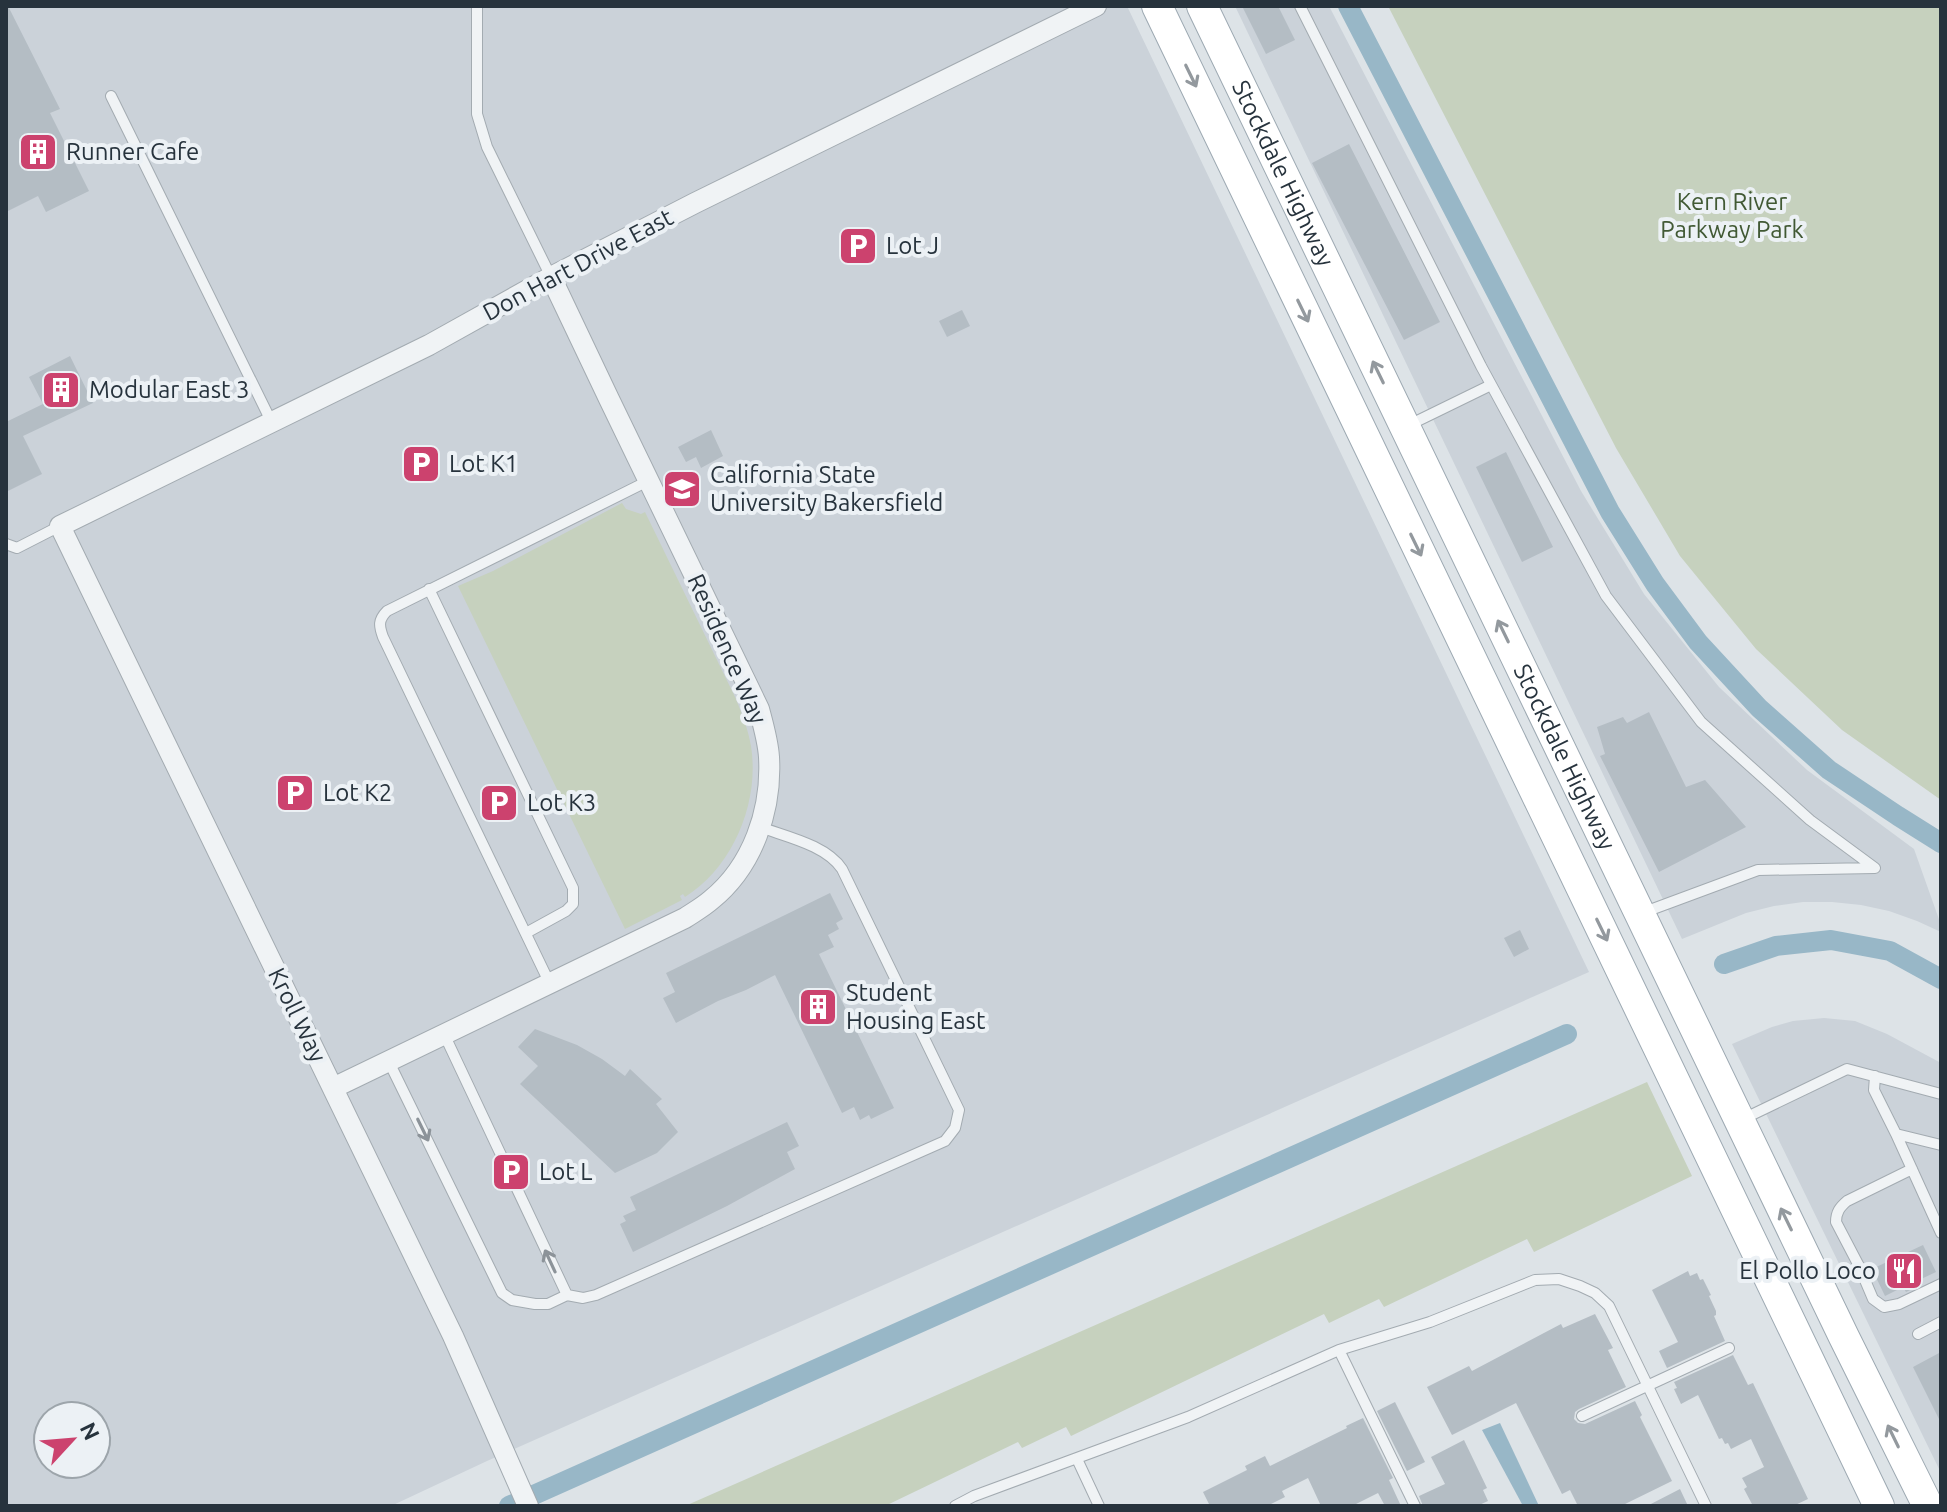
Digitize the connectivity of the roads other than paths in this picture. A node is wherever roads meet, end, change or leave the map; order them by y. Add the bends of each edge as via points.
1 (477, 6) edge
2 (1096, 6) edge
3 (1157, 6) edge
4 (1202, 6) edge
5 (1300, 6) edge
6 (111, 96) dead end
7 (551, 277) junction
8 (1491, 385) junction
9 (272, 423) junction
10 (1405, 427) junction
11 (648, 481) junction
12 (60, 526) junction
13 (6, 544) edge
14 (429, 589) junction
15 (1508, 736) junction
16 (760, 827) junction
17 (1640, 914) junction
18 (526, 933) junction
19 (550, 984) junction
20 (444, 1034) junction
21 (388, 1060) junction
22 (1875, 1076) junction
23 (333, 1088) junction
24 (1941, 1094) edge
25 (1739, 1121) junction
26 (1896, 1134) junction
27 (1941, 1145) edge
28 (1912, 1169) junction
29 (1941, 1233) edge
30 (1941, 1284) edge
31 (567, 1295) junction
32 (1941, 1322) edge
33 (1918, 1334) dead end
34 (1729, 1348) dead end
35 (1339, 1350) junction
36 (1647, 1385) junction
37 (1582, 1416) dead end
38 (1077, 1459) junction
39 (528, 1506) edge
40 (955, 1506) edge
41 (1099, 1506) edge
42 (1415, 1506) edge
43 (1706, 1506) edge
44 (1879, 1506) edge
45 (1928, 1506) edge

1 - 7 lane via 477,114 487,147
2 - 7 street, Don Hart Drive East
3 -> 15 main road, Stockdale Highway
10 -> 4 main road, Stockdale Highway
5 - 8 lane
6 - 9 lane
7 - 9 street, Don Hart Drive East
7 - 11 street, Residence Way
8 - 10 lane
8 - 17 lane via 1606,596 1701,722 1810,820 1875,868 1758,870
9 - 12 street, Don Hart Drive East
17 -> 10 main road, Stockdale Highway
11 - 14 lane
11 - 16 street, Residence Way via 759,709 769,756
12 - 13 lane via 17,548
12 - 23 street, Kroll Way
14 - 18 lane via 573,888 573,904 566,911
14 - 18 lane via 387,611 379,625
15 - 17 main road via 1549,776 1610,899 1622,912
15 -> 44 main road, Stockdale Highway
16 - 19 street, Residence Way via 748,856 712,899 685,918
16 - 31 lane via 824,851 838,863 959,1119 945,1141 596,1295
17 - 25 main road, Stockdale Highway
18 - 19 lane
19 - 20 street, Residence Way
20 - 21 street, Residence Way
31 -> 20 lane
21 - 23 street, Residence Way
21 -> 31 lane via 502,1293 535,1304
22 - 24 lane
22 - 25 lane via 1847,1069
22 - 26 lane via 1874,1090
23 - 39 street, Kroll Way
45 -> 25 main road, Stockdale Highway
26 - 27 lane
26 - 28 lane
28 - 29 lane
28 - 30 lane via 1847,1201 1836,1222 1873,1299 1884,1307
32 - 33 lane
34 - 36 lane
35 - 36 lane via 1430,1322 1535,1280 1559,1279 1595,1293 1609,1306
35 - 38 lane
35 - 42 lane
36 - 37 lane
36 - 43 lane
38 - 40 lane
38 - 41 lane

